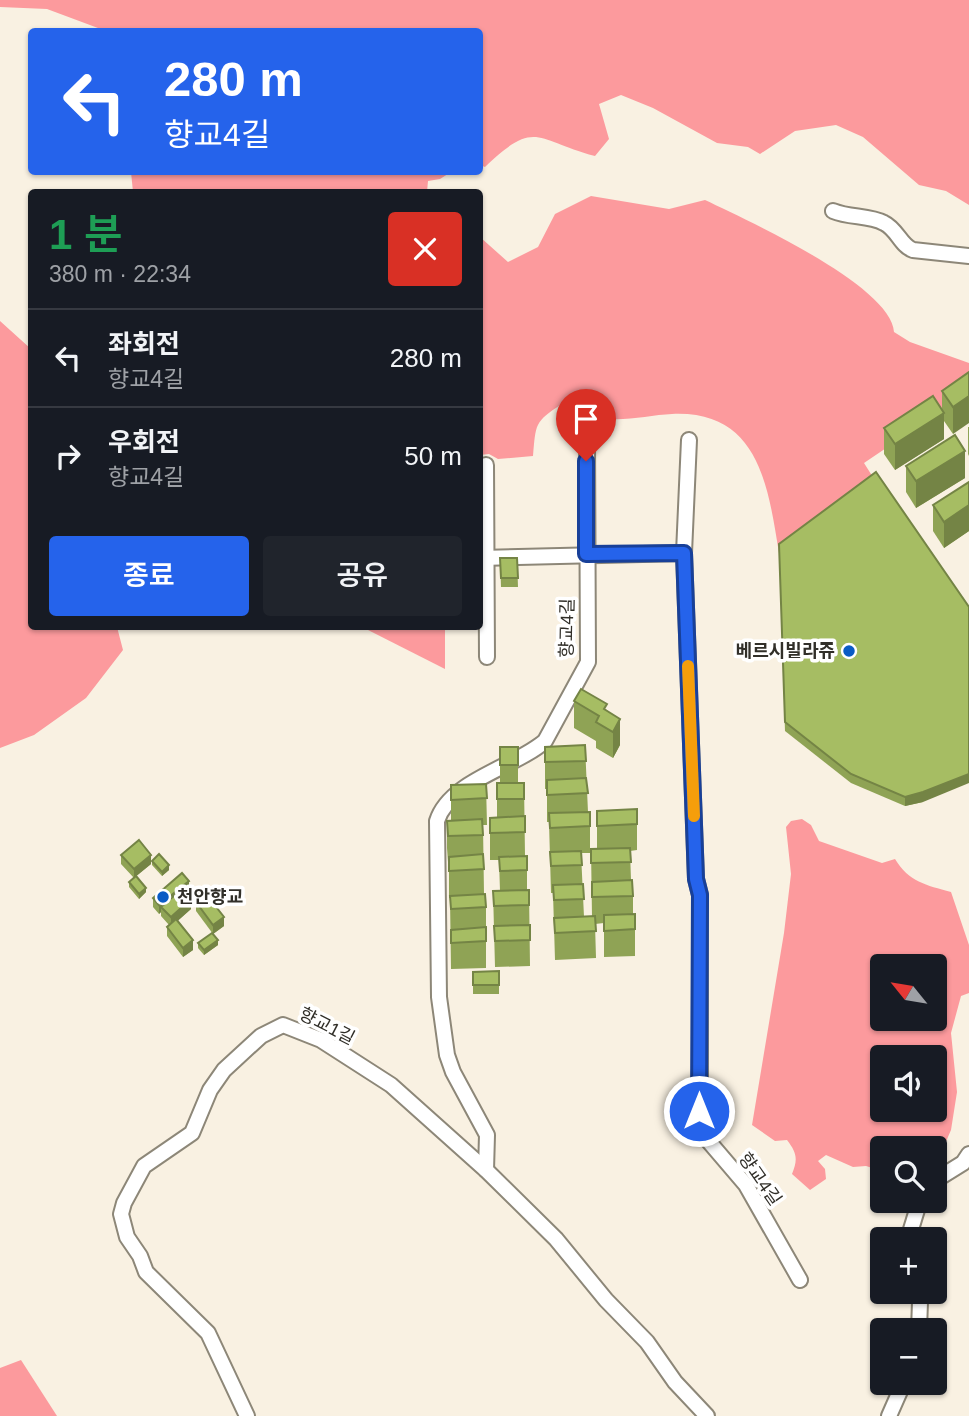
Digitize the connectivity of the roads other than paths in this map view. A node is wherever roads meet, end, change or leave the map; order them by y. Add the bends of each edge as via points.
1 (833, 211) dead end
2 (969, 256) edge
3 (587, 438) dead end
4 (689, 440) dead end
5 (486, 465) dead end
6 (684, 553) junction
7 (586, 554) junction
8 (484, 558) edge
9 (487, 657) dead end
10 (969, 1154) edge
11 (486, 1170) junction
12 (947, 1173) edge
13 (800, 1280) dead end
14 (898, 1395) edge
15 (247, 1416) edge
16 (707, 1416) edge
17 (889, 1416) edge

1 - 2 street via 881,220 913,250
3 - 7 street, 향교4길
4 - 6 street, 향교4길
5 - 8 street
6 - 7 street
6 - 13 street, 향교4길 via 700,895 701,1129 746,1185
7 - 8 street
7 - 11 street, 향교4길 via 588,662 566,706 534,751 483,775 444,807 437,821 439,997 447,1055 487,1135
8 - 9 street
10 - 12 street
11 - 15 street, 향교1길 via 395,1088 321,1040 290,1027 261,1036 223,1070 192,1133 144,1166 121,1214 127,1237 146,1272 208,1333
11 - 16 street, 향교1길 via 556,1239
14 - 17 street

